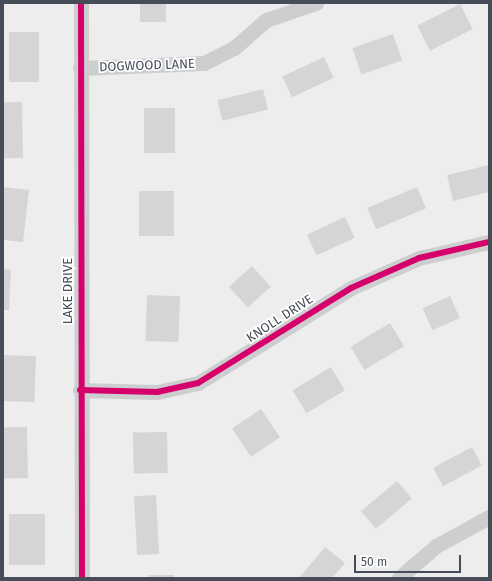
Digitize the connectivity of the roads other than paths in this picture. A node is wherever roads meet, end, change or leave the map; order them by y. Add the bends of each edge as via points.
1 (81, 3) edge
2 (316, 3) edge
3 (80, 68) junction
4 (489, 242) edge
5 (80, 390) junction
6 (489, 517) edge
7 (82, 578) edge
8 (399, 578) edge

1 - 3 street, LAKE DRIVE
2 - 3 street, DOGWOOD LANE via 266,20 234,48 204,63
3 - 5 street, LAKE DRIVE
4 - 5 street, KNOLL DRIVE via 419,258 357,284 198,383 157,392
5 - 7 street, LAKE DRIVE
6 - 8 street via 436,546

